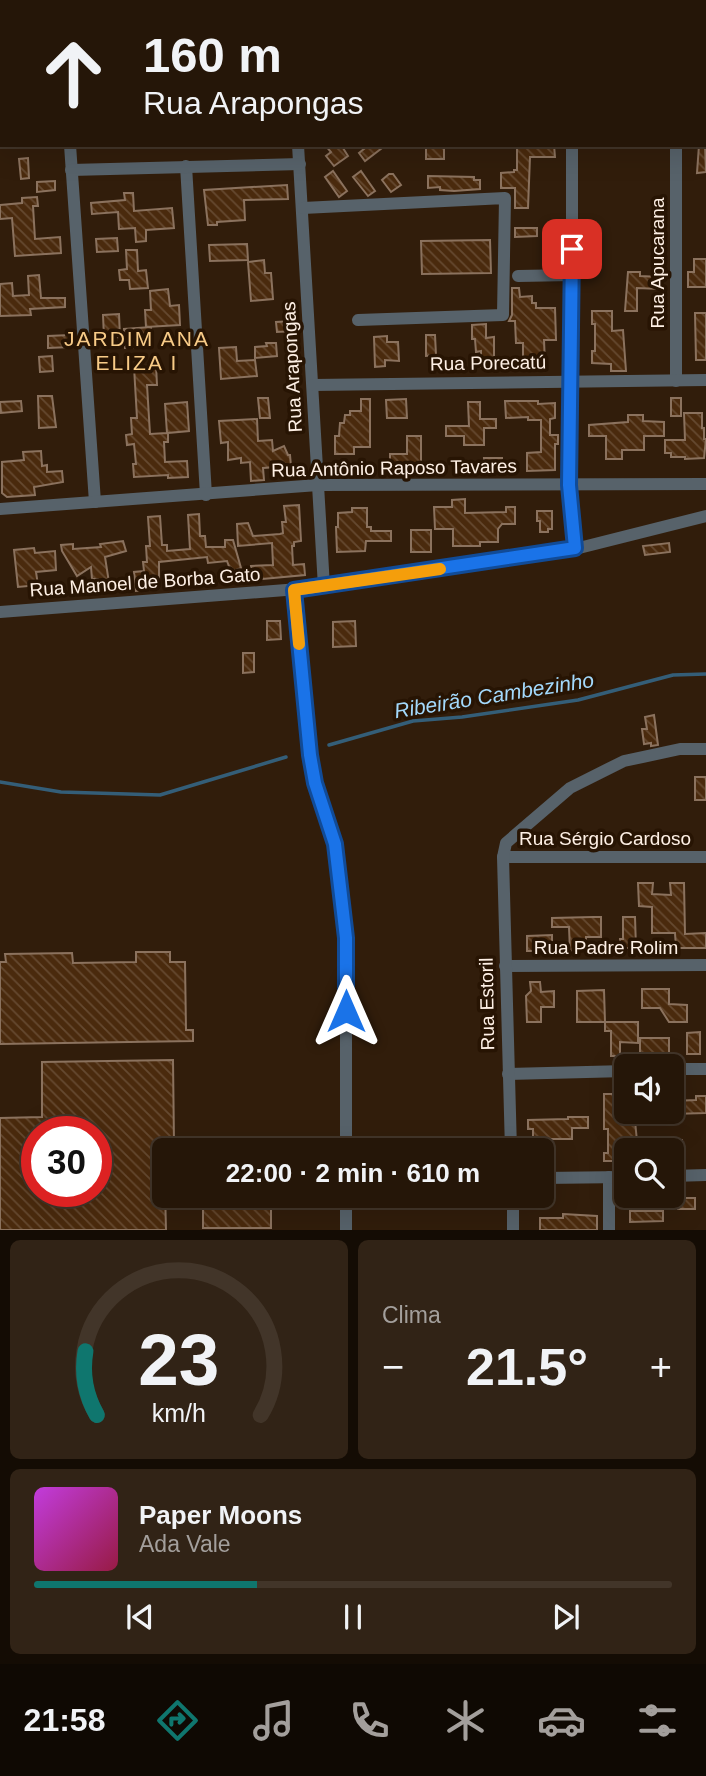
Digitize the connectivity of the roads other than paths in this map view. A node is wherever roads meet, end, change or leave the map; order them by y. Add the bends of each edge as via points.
1 (69, 147) edge
2 (298, 147) edge
3 (572, 147) edge
4 (676, 147) edge
5 (300, 164) junction
6 (186, 166) junction
7 (71, 170) junction
8 (303, 208) junction
9 (572, 275) junction
10 (518, 276) dead end
11 (358, 320) dead end
12 (706, 380) edge
13 (676, 381) junction
14 (572, 382) junction
15 (313, 385) junction
16 (706, 484) edge
17 (317, 485) junction
18 (569, 485) junction
19 (206, 495) junction
20 (95, 502) junction
21 (0, 509) edge
22 (706, 516) edge
23 (575, 548) junction
24 (324, 587) junction
25 (294, 590) junction
26 (0, 612) edge
27 (706, 749) edge
28 (503, 858) junction
29 (706, 858) edge
30 (706, 965) edge
31 (505, 966) junction
32 (684, 1069) edge
33 (706, 1069) edge
34 (614, 1071) edge
35 (508, 1074) junction
36 (346, 1138) edge
37 (511, 1138) edge
38 (706, 1175) edge
39 (684, 1176) edge
40 (609, 1177) junction
41 (614, 1177) edge
42 (554, 1178) edge
43 (346, 1208) edge
44 (513, 1208) edge
45 (346, 1230) edge
46 (513, 1230) edge
47 (609, 1230) edge

1 - 7 street
2 - 5 street, Rua Arapongas
3 - 9 street
4 - 13 street, Rua Apucarana
5 - 6 street
5 - 8 street, Rua Arapongas
6 - 7 street
6 - 19 street
7 - 20 street
8 - 11 street via 505,198 503,315
8 - 15 street, Rua Arapongas
9 - 10 street
9 - 14 street
12 - 13 street, Rua Porecatú
13 - 14 street, Rua Porecatú
14 - 15 street, Rua Porecatú
14 - 18 street
15 - 17 street, Rua Arapongas
16 - 18 street, Rua Antônio Raposo Tavares
17 - 18 street, Rua Antônio Raposo Tavares
17 - 19 street, Rua Antônio Raposo Tavares
17 - 24 street, Rua Arapongas
18 - 23 street
19 - 20 street, Rua Antônio Raposo Tavares
20 - 21 street, Rua Antônio Raposo Tavares
22 - 23 street, Rua Manoel de Borba Gato
23 - 24 street, Rua Manoel de Borba Gato
24 - 25 street, Rua Manoel de Borba Gato
25 - 26 street, Rua Manoel de Borba Gato
25 - 36 street via 310,755 335,844 346,938
27 - 28 street via 680,749 624,761 570,788 506,843
28 - 29 street, Rua Sérgio Cardoso
28 - 31 street, Rua Estoril
30 - 31 street, Rua Padre Rolim
31 - 35 street, Rua Estoril
32 - 33 street
34 - 35 street
35 - 37 street, Rua Estoril
38 - 39 street
40 - 41 street
40 - 42 street
40 - 47 street
43 - 45 street
44 - 46 street

